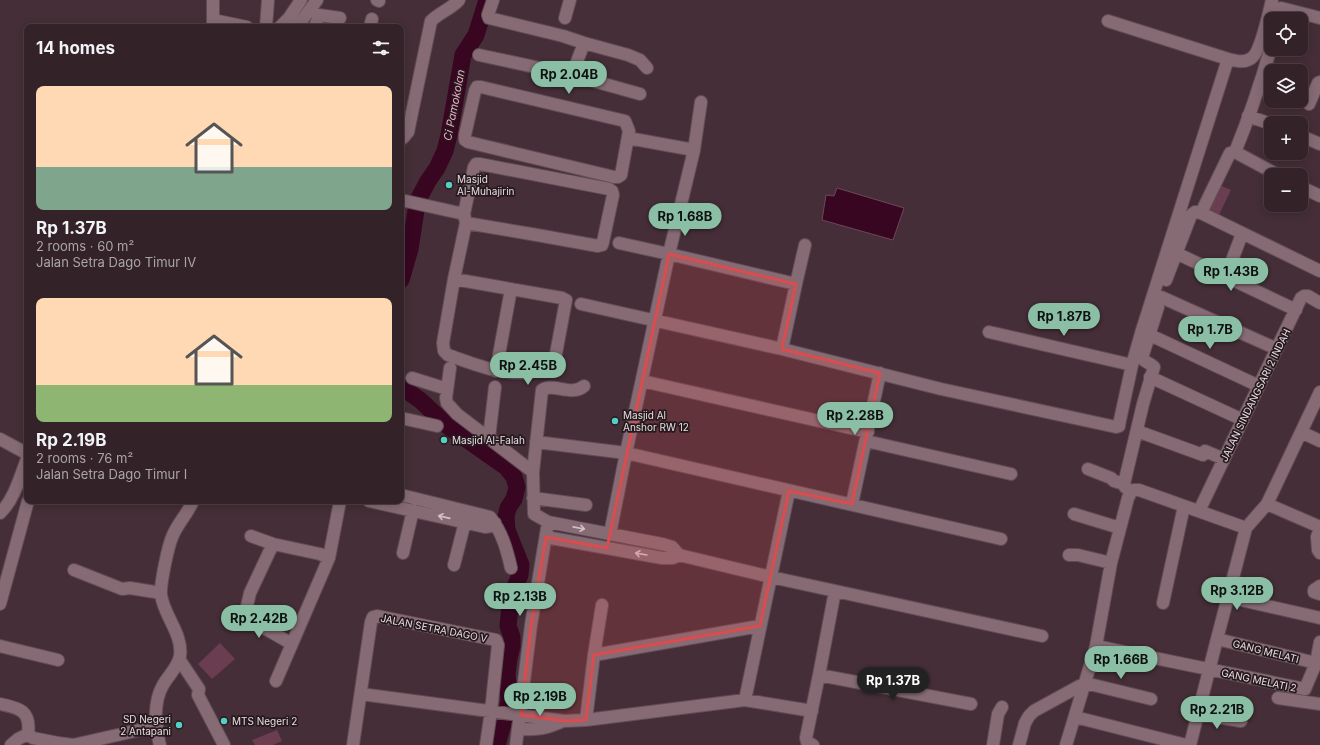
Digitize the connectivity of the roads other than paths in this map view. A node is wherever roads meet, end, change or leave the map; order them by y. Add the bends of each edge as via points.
1 (213, 0) edge
2 (268, 0) edge
3 (301, 0) edge
4 (316, 0) edge
5 (459, 0) edge
6 (492, 0) edge
7 (570, 0) edge
8 (1275, 5) edge
9 (340, 18) dead end
10 (565, 18) dead end
11 (1320, 18) edge
12 (1108, 21) dead end
13 (213, 24) edge
14 (266, 24) edge
15 (283, 24) edge
16 (299, 24) edge
17 (316, 24) edge
18 (584, 43) junction
19 (479, 54) dead end
20 (1269, 56) edge
21 (1228, 59) junction
22 (647, 68) dead end
23 (572, 75) junction
24 (1320, 82) edge
25 (640, 94) dead end
26 (701, 102) dead end
27 (1309, 104) dead end
28 (1248, 116) junction
29 (1264, 122) edge
30 (404, 137) edge
31 (628, 138) junction
32 (1308, 139) edge
33 (1320, 144) edge
34 (694, 150) junction
35 (1235, 152) junction
36 (1265, 168) edge
37 (1308, 190) edge
38 (1320, 196) edge
39 (404, 200) edge
40 (1201, 213) junction
41 (465, 218) junction
42 (1242, 234) junction
43 (619, 243) dead end
44 (805, 246) dead end
45 (1176, 253) junction
46 (669, 254) junction
47 (1320, 271) edge
48 (1226, 276) junction
49 (454, 279) junction
50 (796, 284) junction
51 (511, 289) junction
52 (1161, 297) junction
53 (1320, 302) edge
54 (581, 304) dead end
55 (1296, 310) junction
56 (655, 320) junction
57 (990, 332) dead end
58 (1150, 335) junction
59 (782, 349) junction
60 (1277, 349) junction
61 (1132, 365) junction
62 (450, 368) dead end
63 (496, 371) junction
64 (880, 373) junction
65 (1150, 377) junction
66 (412, 378) dead end
67 (642, 381) junction
68 (584, 386) dead end
69 (1259, 386) junction
70 (495, 387) dead end
71 (448, 389) junction
72 (1320, 392) edge
73 (404, 419) edge
74 (1243, 420) junction
75 (437, 426) dead end
76 (1137, 430) junction
77 (1301, 432) junction
78 (867, 437) junction
79 (489, 438) junction
80 (0, 439) edge
81 (1320, 441) edge
82 (536, 442) junction
83 (24, 452) edge
84 (626, 453) junction
85 (1224, 459) junction
86 (24, 466) edge
87 (1088, 469) dead end
88 (533, 472) junction
89 (1011, 474) dead end
90 (1128, 488) junction
91 (789, 490) junction
92 (404, 496) edge
93 (532, 498) junction
94 (27, 504) edge
95 (191, 504) edge
96 (339, 504) edge
97 (384, 504) edge
98 (852, 504) junction
99 (1267, 504) junction
100 (586, 505) dead end
101 (1184, 506) junction
102 (413, 510) junction
103 (1199, 511) junction
104 (0, 513) edge
105 (1074, 514) dead end
106 (465, 522) junction
107 (495, 522) junction
108 (548, 522) junction
109 (1320, 527) edge
110 (1120, 528) junction
111 (1246, 528) junction
112 (610, 534) junction
113 (252, 536) dead end
114 (546, 537) junction
115 (1001, 538) dead end
116 (273, 544) junction
117 (1319, 550) edge
118 (403, 553) dead end
119 (679, 555) junction
120 (1069, 555) dead end
121 (330, 558) junction
122 (1111, 563) junction
123 (454, 565) dead end
124 (511, 568) dead end
125 (74, 570) dead end
126 (771, 577) junction
127 (1320, 586) edge
128 (835, 590) junction
129 (161, 593) junction
130 (1320, 594) edge
131 (1228, 597) junction
132 (1163, 603) dead end
133 (0, 604) edge
134 (602, 605) dead end
135 (1320, 618) edge
136 (760, 626) junction
137 (1042, 636) dead end
138 (1217, 639) junction
139 (1320, 642) edge
140 (292, 644) junction
141 (0, 646) edge
142 (1096, 646) junction
143 (594, 655) junction
144 (179, 659) junction
145 (58, 660) dead end
146 (1316, 663) junction
147 (1209, 669) junction
148 (819, 675) junction
149 (276, 681) dead end
150 (1085, 683) junction
151 (361, 694) junction
152 (1278, 698) dead end
153 (1151, 699) dead end
154 (744, 700) junction
155 (0, 704) edge
156 (971, 704) dead end
157 (1320, 704) edge
158 (1002, 707) dead end
159 (812, 711) junction
160 (494, 712) junction
161 (1198, 714) junction
162 (517, 715) junction
163 (1075, 717) junction
164 (586, 720) junction
165 (564, 721) junction
166 (1241, 721) dead end
167 (156, 726) junction
168 (518, 729) junction
169 (28, 734) junction
170 (97, 743) edge
171 (58, 744) edge
172 (10, 745) edge
173 (160, 745) edge
174 (224, 745) edge
175 (353, 745) edge
176 (486, 745) edge
177 (516, 745) edge
178 (813, 745) edge
179 (993, 745) edge
180 (1019, 745) edge
181 (1066, 745) edge
182 (1186, 745) edge
183 (1190, 745) edge

1 - 13 street
2 - 14 street
3 - 15 street
4 - 16 street
5 - 30 street via 432,21 408,132
6 - 18 street via 489,18
7 - 10 street
8 - 11 street
8 - 21 street via 1252,59 1241,62
9 - 17 street via 319,15
12 - 21 street
18 - 22 street via 628,55 640,60
18 - 23 street
19 - 23 street
20 - 28 street
21 - 61 street
23 - 25 street
24 - 27 street
26 - 34 street
28 - 29 street
28 - 35 street
31 - 31 street via 629,131 622,120 481,87 477,87 475,91 465,136 468,142 618,177
31 - 34 street
32 - 33 street
34 - 46 street
35 - 36 street
35 - 40 street via 1230,153
37 - 38 street
39 - 41 street
40 - 42 street
40 - 45 street via 1195,212 1191,215
41 - 41 street via 598,246 604,242 613,195 609,189 476,164
41 - 49 street
42 - 47 street
42 - 48 street
43 - 46 street
44 - 50 street
45 - 48 street
45 - 52 street
46 - 50 street
46 - 56 street
48 - 55 street
49 - 51 street
49 - 63 street via 444,350 448,355
50 - 59 street
51 - 63 street
51 - 63 street via 566,300 553,364 528,374
52 - 58 street
52 - 60 street
53 - 55 street, JALAN SINDANGSARI 2 INDAH via 1304,296
54 - 56 street
55 - 60 street, JALAN SINDANGSARI 2 INDAH
56 - 59 street
56 - 67 street
57 - 61 street
58 - 65 street via 1142,358 1154,367
58 - 69 street
59 - 64 street
60 - 69 street, JALAN SINDANGSARI 2 INDAH
61 - 64 street via 1120,423 1114,428
62 - 71 street
64 - 78 street
65 - 74 street
65 - 76 street
66 - 71 street
67 - 78 street
67 - 84 street
68 - 82 street via 576,390 546,387 542,390
69 - 74 street, JALAN SINDANGSARI 2 INDAH
70 - 79 street
71 - 79 street via 446,400 457,414
72 - 77 street
73 - 75 street
74 - 85 street, JALAN SINDANGSARI 2 INDAH
76 - 85 street via 1203,455 1205,451
76 - 90 street
77 - 81 street
77 - 99 street
78 - 89 street
78 - 98 street
79 - 88 street
80 - 83 street
82 - 84 street
82 - 88 street
84 - 91 street
84 - 112 street
85 - 103 street, JALAN SINDANGSARI 2 INDAH
86 - 104 street via 15,489
87 - 90 street
88 - 93 street
90 - 101 street
90 - 110 street
91 - 98 street
91 - 126 street
92 - 107 street via 485,515
93 - 100 street
93 - 108 street via 534,514
94 - 133 street
95 - 129 street via 171,540
96 - 121 street
97 - 102 street
98 - 115 street
99 - 109 street
99 - 111 street
101 - 103 street
101 - 132 street
106 -> 102 street
102 - 118 street
103 - 111 street
105 - 110 street
106 - 107 street via 485,527
106 - 123 street
107 - 124 street via 506,547
108 -> 112 street
108 - 114 street
109 - 117 street via 1317,537
110 - 122 street
111 - 131 street
112 - 119 street via 662,544 672,548
113 - 116 street
119 -> 114 street via 662,558
114 - 162 street
116 - 121 street
116 - 140 street via 250,593 246,613 252,621
119 - 126 street
120 - 122 street
121 - 140 street
122 - 142 street
125 - 129 street via 122,589
126 - 128 street
126 - 136 street
127 - 130 street via 1314,590
128 - 137 street
128 - 148 street
129 - 144 street via 179,643
131 - 135 street
131 - 138 street
134 - 143 street
136 - 143 street
136 - 154 street
138 - 146 street, GANG MELATI
138 - 147 street
139 - 146 street
140 - 149 street
141 - 145 street
142 - 147 street
142 - 150 street
143 - 164 street
144 - 167 street via 160,690
144 - 174 street via 199,689 198,695
146 - 147 street, GANG MELATI 2 via 1305,689
147 - 161 street
148 - 156 street
148 - 159 street
150 - 153 street
150 - 163 street
150 - 180 street via 1034,711 1029,716
151 - 160 street
151 - 160 street, JALAN SETRA DAGO V via 371,622 373,617 377,616 496,640 498,645
151 - 175 street
152 - 157 street
154 - 159 street
154 - 164 street
155 - 169 street via 24,712 29,726
158 - 179 street via 998,714
159 - 178 street via 806,738 807,742
160 - 162 street
160 - 176 street
161 - 166 street
161 - 183 street
162 - 165 street
162 - 168 street
163 - 181 street
163 - 182 street
164 - 165 street
165 - 168 street via 546,728
167 - 170 street
167 - 173 street
168 - 177 street
169 - 171 street via 33,738
169 - 172 street
170 - 171 street

